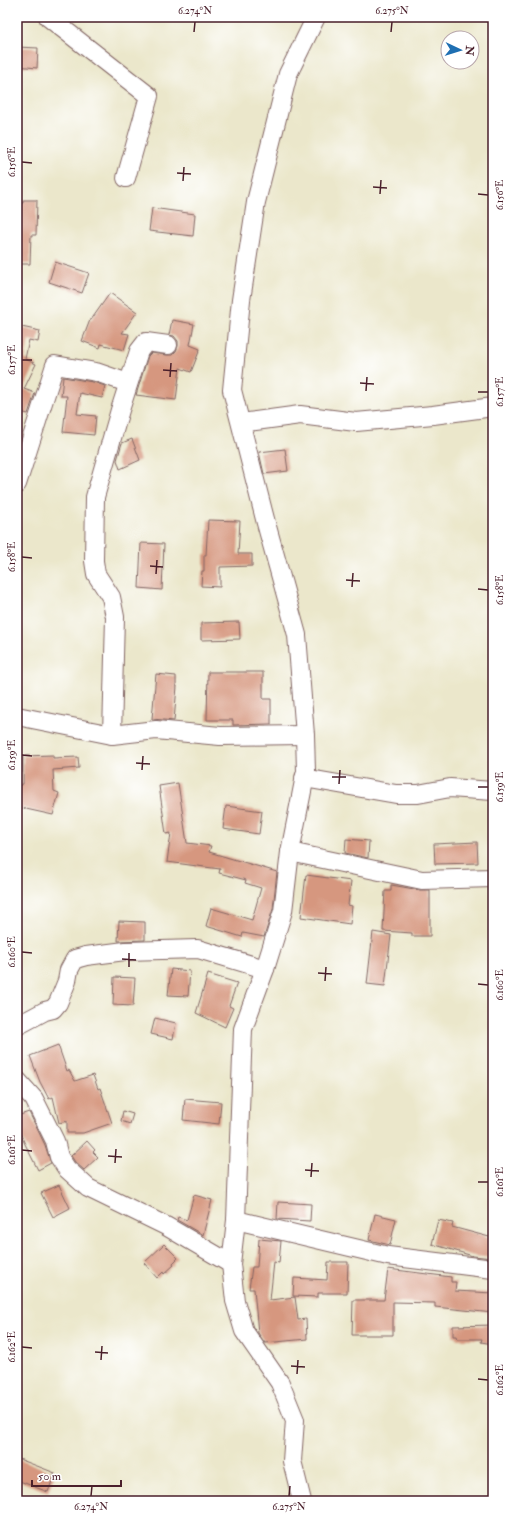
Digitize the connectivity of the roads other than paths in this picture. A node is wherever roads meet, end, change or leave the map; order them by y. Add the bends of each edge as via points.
1 (48, 17) edge
2 (316, 17) edge
3 (126, 178) dead end
4 (168, 345) dead end
5 (128, 383) junction
6 (493, 407) edge
7 (241, 424) junction
8 (17, 484) edge
9 (17, 716) edge
10 (112, 735) junction
11 (305, 735) junction
12 (304, 778) junction
13 (493, 792) edge
14 (290, 852) junction
15 (493, 878) edge
16 (265, 969) junction
17 (17, 1026) edge
18 (17, 1080) edge
19 (236, 1220) junction
20 (231, 1264) junction
21 (493, 1269) edge
22 (302, 1501) edge

1 - 3 street via 149,96
2 - 7 street via 288,74 256,202 241,300 232,390
4 - 5 street via 146,342 139,351
5 - 8 street via 96,372 54,365
5 - 10 street via 95,497 96,574 111,597 115,617
6 - 7 street via 356,422 300,415
7 - 11 street via 297,635
9 - 10 street
10 - 11 street via 156,730 220,736
11 - 12 street
12 - 13 street via 396,794 418,794 450,788
12 - 14 street
14 - 15 street via 422,880
14 - 16 street via 283,911
16 - 17 street via 198,949 125,951 86,956 75,959 62,994 53,1009
16 - 19 street via 243,1029
18 - 20 street via 34,1099 55,1142 59,1157 67,1169 88,1188 166,1226
19 - 20 street
19 - 21 street via 388,1256
20 - 22 street via 235,1301 244,1331 280,1383 295,1420 292,1461

